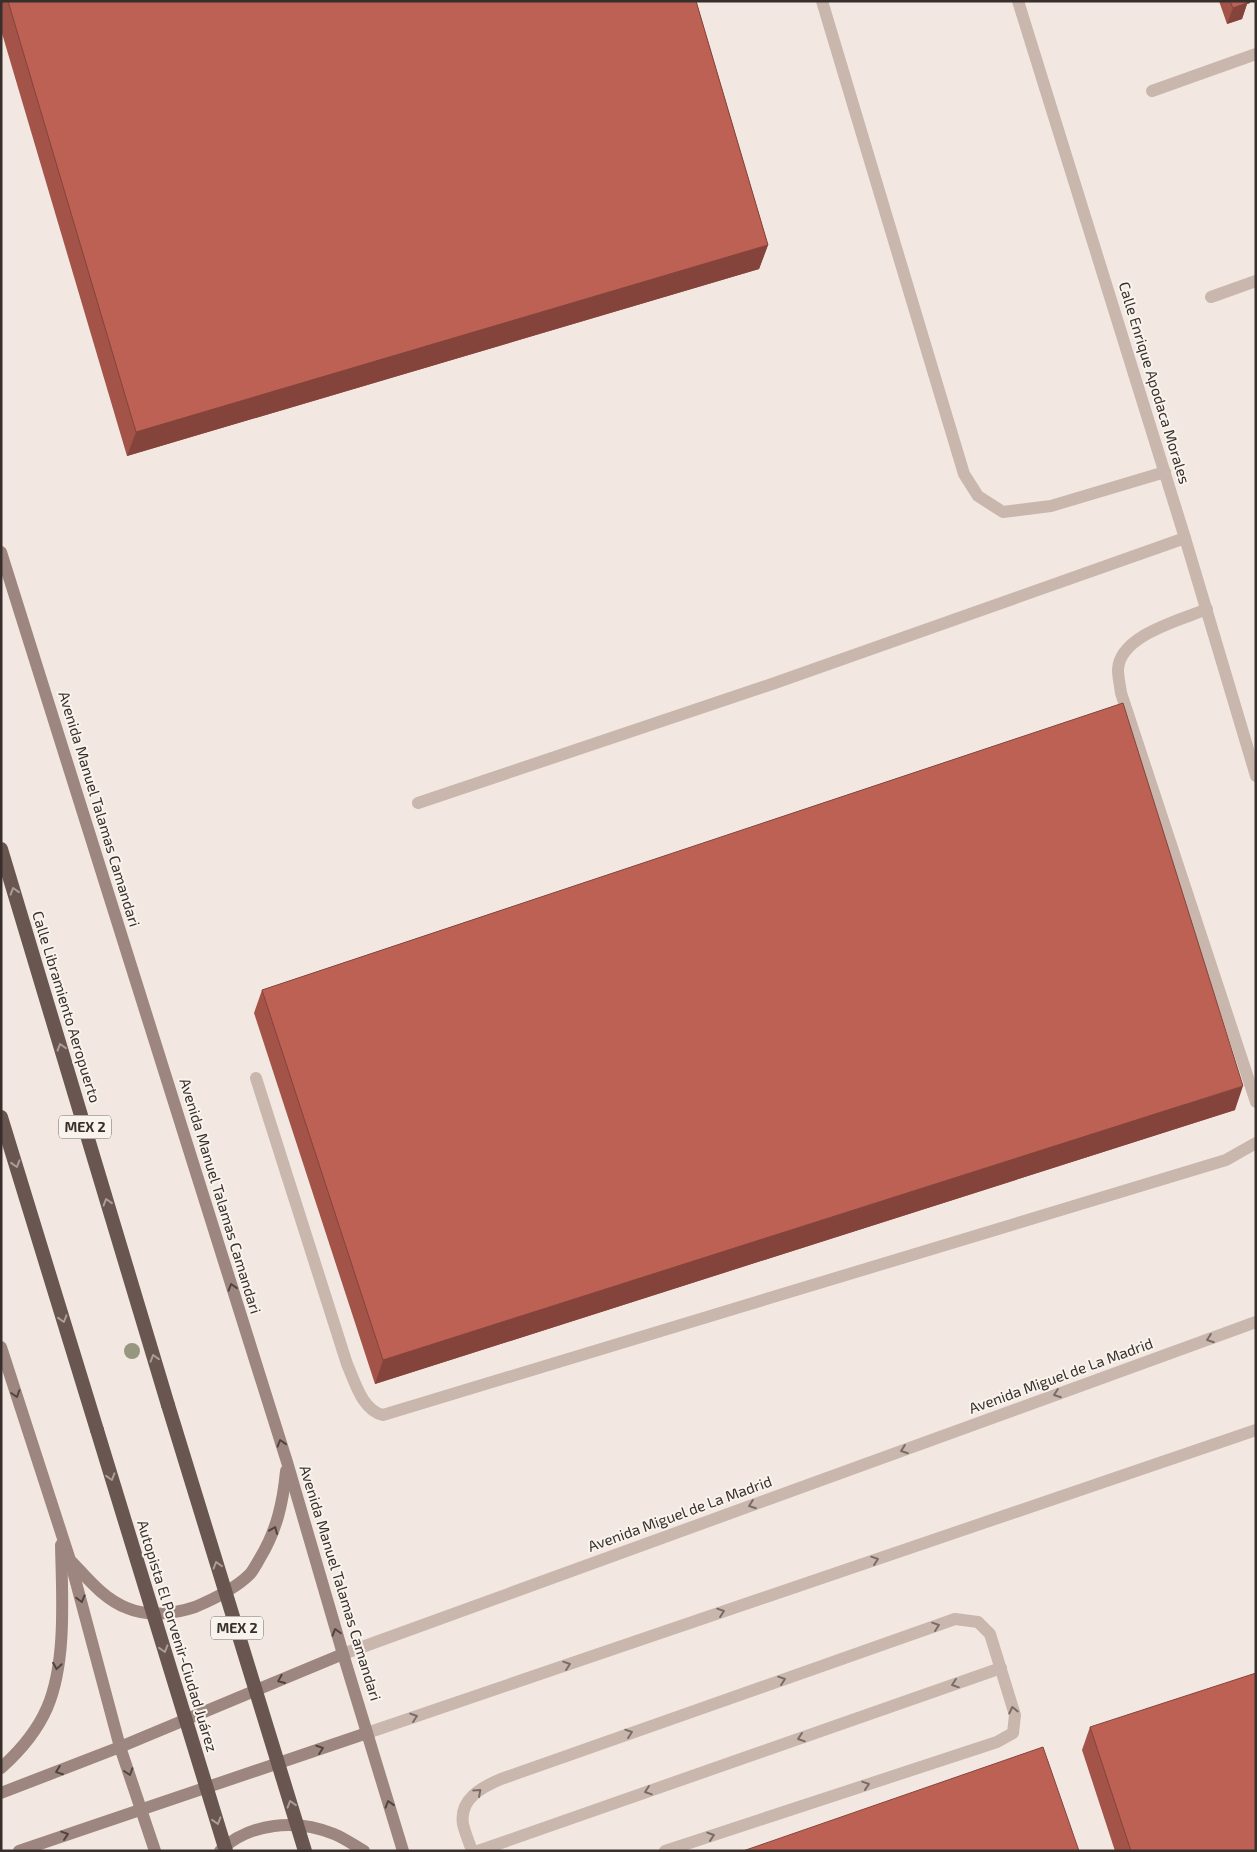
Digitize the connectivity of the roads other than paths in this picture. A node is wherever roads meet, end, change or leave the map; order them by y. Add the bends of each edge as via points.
1 (822, 1) edge
2 (1018, 1) edge
3 (1256, 54) edge
4 (1152, 91) dead end
5 (1256, 281) edge
6 (1211, 297) dead end
7 (1165, 472) junction
8 (1186, 538) junction
9 (1, 552) edge
10 (1207, 609) junction
11 (1256, 776) edge
12 (418, 803) dead end
13 (1, 849) edge
14 (256, 1078) dead end
15 (1256, 1102) edge
16 (1, 1117) edge
17 (1256, 1143) edge
18 (1256, 1322) edge
19 (1, 1347) edge
20 (1256, 1430) edge
21 (287, 1462) junction
22 (61, 1530) junction
23 (70, 1560) junction
24 (342, 1654) junction
25 (1001, 1668) junction
26 (368, 1733) junction
27 (120, 1747) junction
28 (1, 1768) edge
29 (1, 1793) edge
30 (141, 1810) junction
31 (19, 1851) edge
32 (155, 1851) edge
33 (220, 1851) edge
34 (226, 1851) edge
35 (305, 1851) edge
36 (364, 1851) edge
37 (403, 1851) edge
38 (472, 1851) edge
39 (478, 1851) edge
40 (665, 1851) edge

1 - 7 street via 964,474 978,496 1003,512 1051,506
2 - 7 street, Calle Enrique Apodaca Morales
3 - 4 street
5 - 6 street
7 - 8 street, Calle Enrique Apodaca Morales
8 - 10 street, Calle Enrique Apodaca Morales
8 - 12 street via 772,684
21 -> 9 main road, Avenida Manuel Talamas Camandari
10 - 11 street, Calle Enrique Apodaca Morales
10 - 15 street via 1139,637 1125,651 1118,668 1121,693
35 -> 13 highway, Calle Libramiento Aeropuerto / MEX 2, bridge
14 - 17 street via 347,1364 366,1404 375,1413 384,1415 1226,1160
16 -> 34 highway, Autopista El Porvenir-Ciudad Juárez, bridge
18 -> 24 street, Avenida Miguel de La Madrid
19 -> 22 main road
26 -> 20 street
23 -> 21 main road via 96,1588 128,1609 150,1614 171,1613 205,1603 230,1590 251,1573 266,1548 283,1501
24 -> 21 main road, Avenida Manuel Talamas Camandari
22 - 23 main road
22 -> 28 main road via 63,1613 56,1677 48,1707 34,1731
23 -> 27 main road
24 - 26 main road, Avenida Manuel Talamas Camandari
24 -> 27 main road, Avenida Miguel de La Madrid
38 -> 25 street via 463,1823 465,1804 481,1788 500,1778 955,1619 978,1622 990,1634
25 -> 39 street
40 -> 25 street via 997,1742 1013,1733 1015,1715
30 -> 26 main road
37 -> 26 main road, Avenida Manuel Talamas Camandari
27 -> 29 main road, Avenida Miguel de La Madrid
27 -> 30 main road
31 -> 30 main road
30 - 32 main road
33 - 36 main road via 253,1830 289,1824 335,1834

